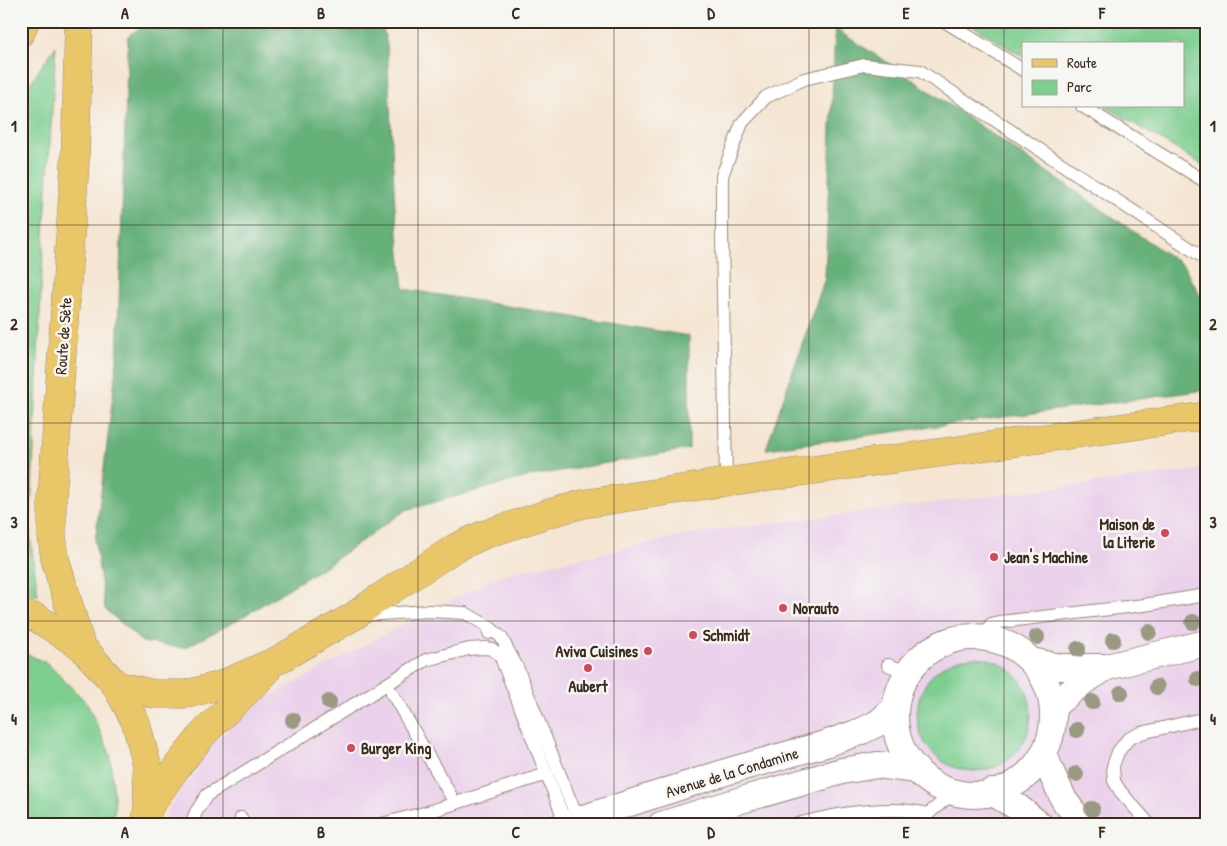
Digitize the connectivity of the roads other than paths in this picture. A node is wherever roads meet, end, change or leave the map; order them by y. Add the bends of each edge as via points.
1 (25, 21) edge
2 (79, 21) edge
3 (944, 21) edge
4 (21, 32) edge
5 (1022, 69) edge
6 (1085, 108) edge
7 (1206, 182) edge
8 (1206, 259) edge
9 (1206, 416) edge
10 (726, 482) junction
11 (1206, 595) edge
12 (21, 614) edge
13 (354, 616) junction
14 (488, 626) junction
15 (984, 637) junction
16 (1206, 643) edge
17 (81, 646) junction
18 (485, 648) junction
19 (278, 660) junction
20 (1031, 661) junction
21 (1107, 667) junction
22 (116, 685) junction
23 (392, 693) dead end
24 (1053, 706) junction
25 (895, 708) junction
26 (1206, 718) edge
27 (1044, 753) junction
28 (917, 770) junction
29 (547, 774) junction
30 (954, 792) junction
31 (991, 792) junction
32 (455, 803) junction
33 (428, 812) junction
34 (146, 816) edge
35 (926, 819) edge
36 (569, 823) edge
37 (191, 825) edge
38 (378, 825) edge
39 (433, 825) edge
40 (661, 825) edge
41 (794, 825) edge
42 (908, 825) edge
43 (1040, 825) edge
44 (1082, 825) edge
45 (1150, 825) edge

1 - 4 main road
2 - 17 main road, Route de Sète via 74,164 52,535 55,559
3 - 5 lane
6 - 7 lane
8 - 10 lane via 920,71 864,65 804,78 766,97 742,123 722,176
9 - 10 main road
10 - 13 main road via 583,504 483,535 455,548
11 - 15 lane via 1144,606 1000,622 992,624
12 - 17 main road via 37,618
13 - 14 lane via 429,611 465,613
13 - 19 main road
14 - 18 lane via 490,638
14 - 36 lane via 501,637 517,667
15 - 20 street via 1010,645
15 - 25 street via 962,637 941,644 898,669 899,690
16 - 21 street
17 - 22 main road
18 - 29 lane via 500,655
18 - 37 lane via 426,660 207,795
19 - 22 main road via 220,685 187,694 154,694
19 - 34 main road via 204,733
20 - 21 street via 1060,667
20 - 24 street via 1045,682
21 - 24 street
22 - 34 main road via 136,723 147,765
23 - 32 lane
24 - 27 street via 1052,730
25 - 28 street via 899,741
25 - 36 street, Avenue de la Condamine via 862,731
26 - 45 lane via 1128,739 1118,752 1113,766 1114,781
27 - 31 street via 1022,778 1007,788
27 - 44 street via 1064,800
28 - 30 street
28 - 40 street, Avenue de la Condamine via 877,765 842,771
29 - 32 lane
29 - 36 lane
30 - 31 street
30 - 35 lane
31 - 43 street
32 - 33 lane
33 - 38 lane
33 - 39 lane
35 - 41 lane via 898,810 858,812
35 - 42 lane

